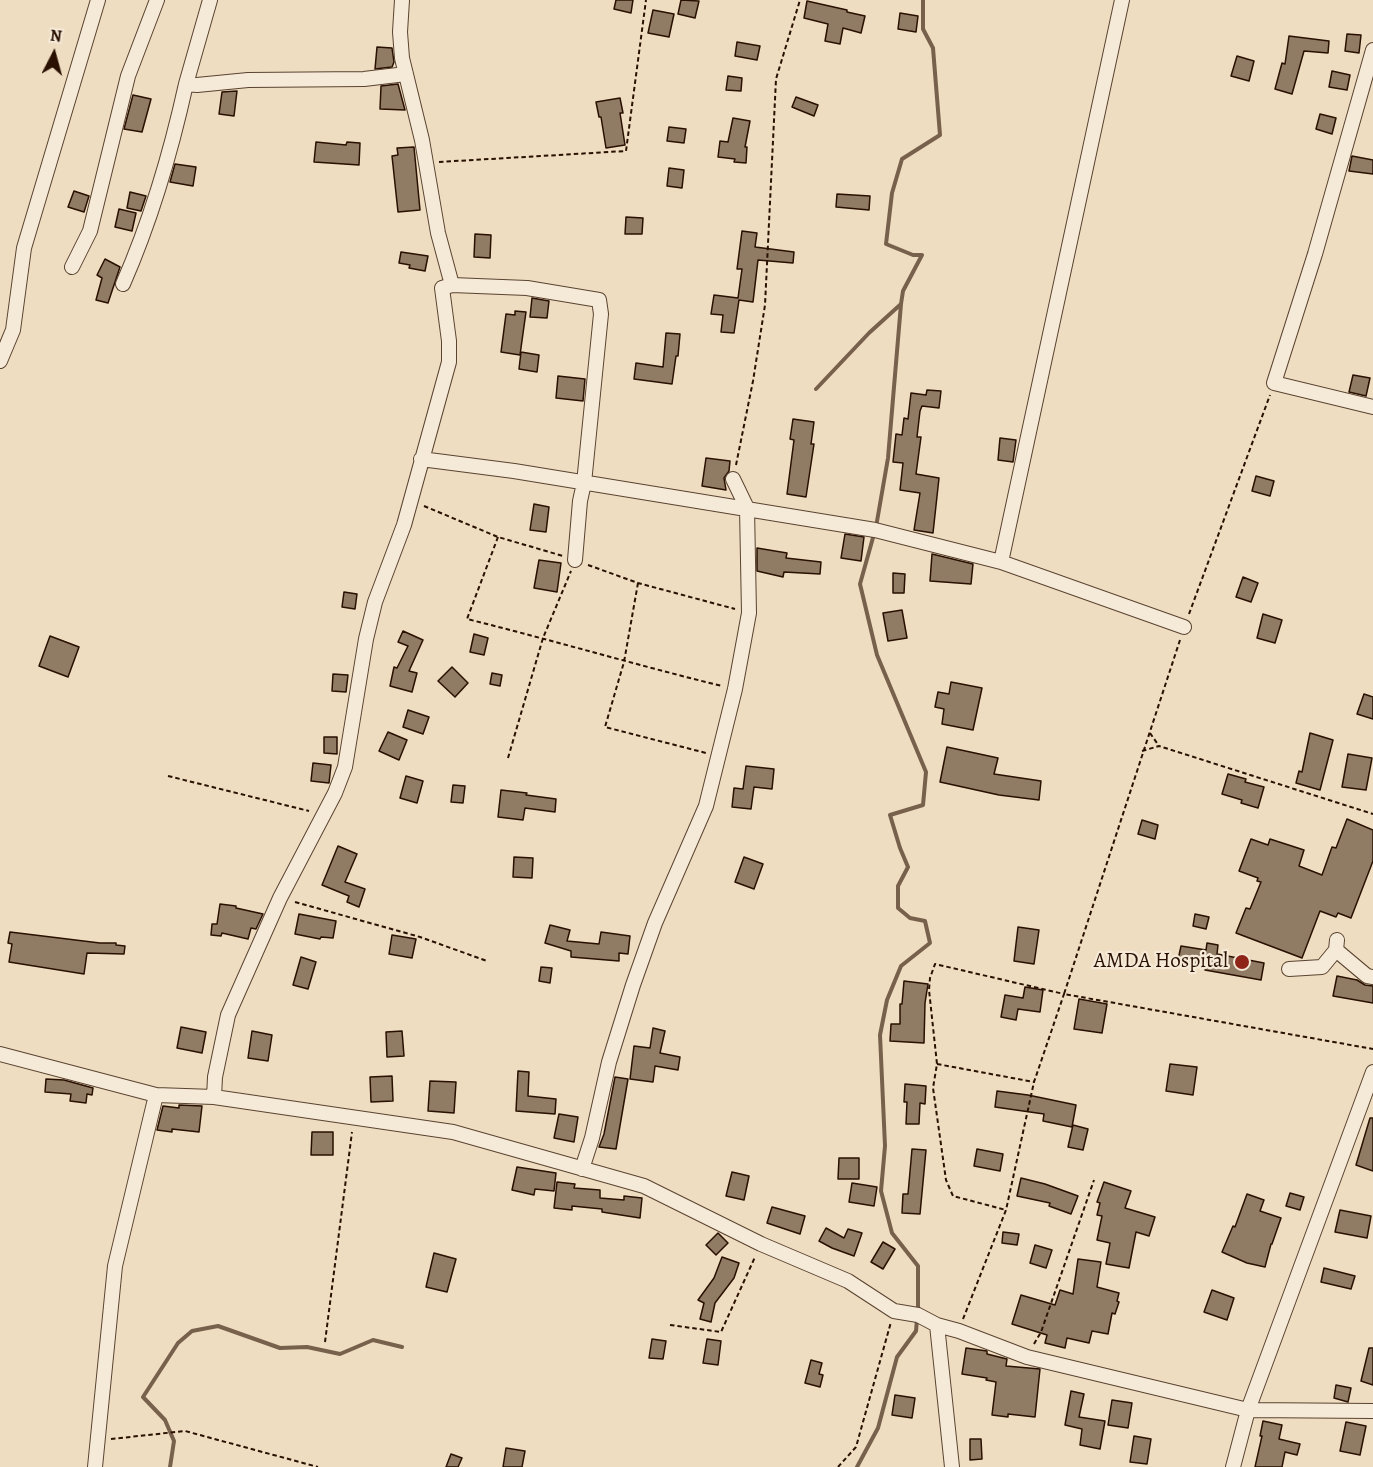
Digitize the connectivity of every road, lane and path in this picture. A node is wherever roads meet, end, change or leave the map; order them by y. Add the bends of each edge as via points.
1 (98, 0) edge
2 (156, 0) edge
3 (210, 0) edge
4 (402, 0) edge
5 (646, 0) edge
6 (800, 0) edge
7 (1122, 0) edge
8 (1373, 50) edge
9 (406, 74) junction
10 (186, 84) junction
11 (426, 163) junction
12 (72, 267) dead end
13 (123, 284) dead end
14 (452, 285) junction
15 (0, 319) edge
16 (14, 323) junction
17 (0, 361) edge
18 (1274, 383) junction
19 (1373, 407) edge
20 (421, 459) junction
21 (733, 479) joint
22 (584, 483) junction
23 (747, 508) junction
24 (498, 537) dead end
25 (575, 560) joint
26 (1001, 562) junction
27 (638, 582) dead end
28 (1184, 627) junction
29 (543, 638) junction
30 (624, 662) junction
31 (735, 689) junction
32 (1149, 732) junction
33 (1159, 746) junction
34 (1142, 751) junction
35 (719, 756) junction
36 (508, 758) dead end
37 (168, 776) dead end
38 (1373, 813) edge
39 (323, 814) junction
40 (280, 898) junction
41 (487, 961) dead end
42 (1289, 969) dead end
43 (1373, 977) edge
44 (1064, 994) junction
45 (1373, 1049) edge
46 (0, 1054) edge
47 (937, 1064) junction
48 (1373, 1072) edge
49 (1034, 1082) junction
50 (156, 1095) junction
51 (214, 1097) junction
52 (354, 1117) junction
53 (582, 1168) junction
54 (1094, 1180) dead end
55 (1006, 1210) junction
56 (761, 1244) junction
57 (894, 1311) junction
58 (670, 1325) dead end
59 (937, 1326) junction
60 (959, 1331) junction
61 (325, 1342) dead end
62 (1027, 1357) junction
63 (1248, 1410) junction
64 (1373, 1411) edge
65 (97, 1441) junction
66 (90, 1465) edge
67 (318, 1467) edge
68 (838, 1467) edge
69 (952, 1467) edge
70 (1233, 1467) edge

1 - 16 street via 24,248
2 - 12 street via 128,76 90,231
3 - 10 street
4 - 9 street via 400,32
5 - 11 path via 626,150
6 - 21 path via 776,79 765,305
7 - 26 street
8 - 18 street
9 - 10 street via 364,79
9 - 11 street
10 - 13 street via 158,192
11 - 14 street
14 - 20 street via 442,288 449,362
14 - 22 street via 527,288 599,300 602,314
15 - 16 street
16 - 17 street
18 - 19 street
18 - 28 path
20 - 22 street
20 - 39 street via 404,525 368,630 345,767
21 - 23 street
22 - 23 street
22 - 25 street
23 - 26 street via 875,530
23 - 31 street via 749,613
24 - 29 path via 467,619
25 - 29 path
26 - 28 street
27 - 30 path
28 - 32 path
29 - 30 path
29 - 36 path
30 - 31 path
30 - 35 path via 605,727
31 - 35 street
32 - 33 path
32 - 34 path
33 - 34 path
33 - 38 path
34 - 44 path
35 - 53 street via 705,806 633,985
37 - 39 path
39 - 40 street
40 - 41 path via 420,936
40 - 51 street via 228,1015
42 - 43 street via 1323,967 1337,945 1366,976
44 - 45 path
44 - 47 path via 935,964 929,990
44 - 49 path
46 - 50 street
47 - 49 path
47 - 55 path via 933,1088 946,1180 953,1197
48 - 63 street
49 - 55 path
50 - 51 street
50 - 65 street via 115,1266
51 - 52 street
52 - 53 street via 453,1132
52 - 61 path
53 - 56 street via 644,1186
54 - 62 path via 1041,1332
55 - 60 path
56 - 57 street via 848,1281
56 - 58 path via 721,1332
57 - 59 street via 918,1316
57 - 68 path via 856,1447
59 - 60 street
59 - 69 street
60 - 62 street
62 - 63 street
63 - 64 street
63 - 70 street
65 - 66 street
65 - 67 path via 185,1431

